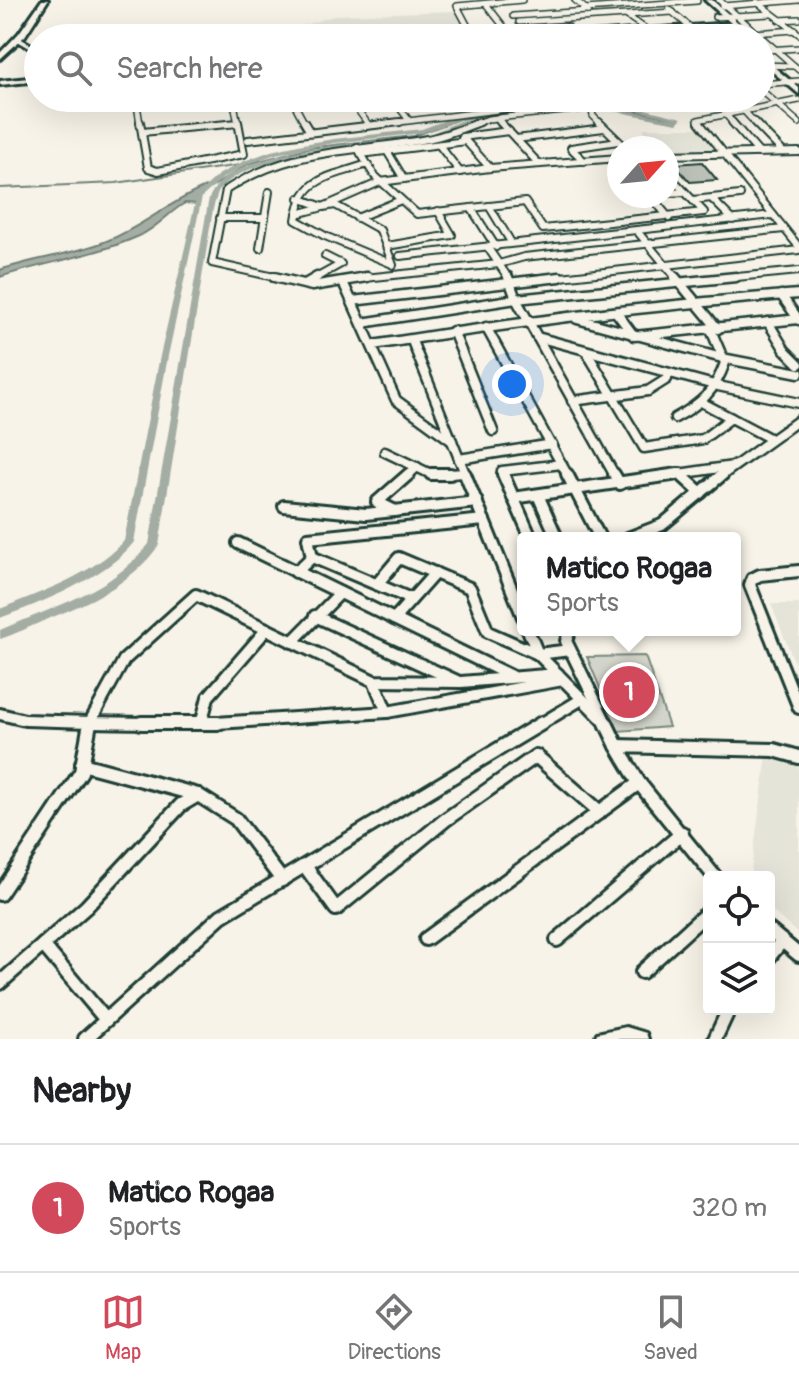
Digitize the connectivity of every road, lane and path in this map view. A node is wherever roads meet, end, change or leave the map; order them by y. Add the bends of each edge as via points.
1 (37, 0) edge
2 (45, 0) edge
3 (518, 0) edge
4 (575, 0) edge
5 (605, 0) edge
6 (636, 0) edge
7 (696, 0) edge
8 (708, 0) edge
9 (664, 2) edge
10 (756, 2) edge
11 (797, 2) edge
12 (500, 3) junction
13 (718, 3) edge
14 (486, 4) junction
15 (642, 5) junction
16 (726, 6) junction
17 (615, 7) junction
18 (586, 10) junction
19 (673, 12) junction
20 (771, 14) junction
21 (628, 16) junction
22 (514, 17) junction
23 (715, 17) junction
24 (728, 17) junction
25 (596, 18) junction
26 (498, 19) junction
27 (799, 19) edge
28 (779, 20) junction
29 (519, 22) joint
30 (740, 22) junction
31 (28, 24) edge
32 (467, 24) edge
33 (502, 24) edge
34 (640, 24) edge
35 (688, 24) edge
36 (723, 24) edge
37 (729, 24) edge
38 (24, 30) edge
39 (798, 32) edge
40 (775, 34) edge
41 (18, 39) junction
42 (24, 43) edge
43 (799, 48) edge
44 (0, 50) edge
45 (775, 52) edge
46 (0, 57) edge
47 (775, 57) edge
48 (775, 60) edge
49 (775, 60) edge
50 (783, 65) junction
51 (775, 66) edge
52 (797, 67) edge
53 (24, 80) edge
54 (799, 80) edge
55 (788, 82) junction
56 (0, 83) edge
57 (775, 84) edge
58 (799, 92) edge
59 (775, 99) edge
60 (799, 100) edge
61 (778, 102) junction
62 (775, 103) edge
63 (138, 112) edge
64 (236, 112) edge
65 (299, 112) edge
66 (359, 112) edge
67 (403, 112) edge
68 (486, 112) edge
69 (533, 112) edge
70 (591, 112) edge
71 (726, 112) edge
72 (741, 112) edge
73 (748, 112) edge
74 (728, 114) junction
75 (497, 118) junction
76 (408, 119) junction
77 (238, 123) junction
78 (799, 123) edge
79 (368, 124) junction
80 (604, 128) junction
81 (456, 131) junction
82 (509, 131) junction
83 (142, 132) junction
84 (310, 132) junction
85 (613, 136) edge
86 (464, 139) junction
87 (516, 139) junction
88 (248, 140) dead end
89 (607, 143) edge
90 (439, 145) junction
91 (359, 151) junction
92 (387, 151) junction
93 (783, 152) junction
94 (799, 152) edge
95 (759, 153) junction
96 (725, 154) junction
97 (679, 155) edge
98 (607, 159) edge
99 (584, 161) junction
100 (367, 164) junction
101 (539, 164) junction
102 (490, 168) junction
103 (460, 172) junction
104 (404, 179) junction
105 (380, 182) junction
106 (679, 186) edge
107 (269, 192) dead end
108 (679, 192) edge
109 (685, 192) junction
110 (740, 195) dead end
111 (299, 198) junction
112 (712, 199) junction
113 (401, 200) junction
114 (693, 200) junction
115 (489, 206) junction
116 (323, 207) junction
117 (471, 208) junction
118 (661, 208) edge
119 (438, 211) junction
120 (297, 214) junction
121 (773, 215) junction
122 (667, 216) junction
123 (220, 218) junction
124 (265, 218) junction
125 (357, 218) junction
126 (733, 220) junction
127 (676, 226) junction
128 (784, 229) junction
129 (637, 231) junction
130 (509, 239) dead end
131 (647, 245) junction
132 (387, 246) junction
133 (492, 247) junction
134 (260, 248) dead end
135 (799, 249) edge
136 (325, 256) dead end
137 (400, 256) dead end
138 (392, 264) junction
139 (499, 264) junction
140 (665, 265) junction
141 (799, 271) edge
142 (394, 273) junction
143 (343, 282) junction
144 (511, 282) junction
145 (305, 284) junction
146 (681, 285) junction
147 (799, 294) edge
148 (781, 295) junction
149 (516, 299) junction
150 (352, 301) junction
151 (694, 302) junction
152 (616, 312) junction
153 (572, 318) junction
154 (799, 320) edge
155 (530, 322) junction
156 (768, 322) junction
157 (362, 323) junction
158 (486, 327) junction
159 (715, 330) junction
160 (453, 331) junction
161 (634, 336) junction
162 (537, 337) junction
163 (412, 341) junction
164 (373, 345) junction
165 (586, 351) junction
166 (722, 358) junction
167 (799, 364) edge
168 (668, 373) junction
169 (799, 373) edge
170 (718, 386) junction
171 (613, 397) junction
172 (572, 401) junction
173 (703, 403) junction
174 (799, 403) edge
175 (440, 412) junction
176 (415, 415) junction
177 (675, 418) dead end
178 (731, 418) junction
179 (799, 420) edge
180 (493, 431) dead end
181 (771, 439) junction
182 (452, 441) junction
183 (552, 444) junction
184 (385, 452) dead end
185 (459, 459) junction
186 (562, 464) junction
187 (733, 466) junction
188 (417, 467) junction
189 (465, 473) junction
190 (680, 474) junction
191 (620, 484) junction
192 (576, 491) junction
193 (701, 493) junction
194 (538, 495) junction
195 (513, 498) junction
196 (477, 502) junction
197 (284, 506) dead end
198 (395, 511) junction
199 (484, 520) junction
200 (528, 532) edge
201 (554, 532) edge
202 (597, 532) edge
203 (644, 532) edge
204 (238, 543) dead end
205 (312, 557) junction
206 (799, 571) edge
207 (296, 572) junction
208 (435, 573) junction
209 (377, 584) junction
210 (340, 593) junction
211 (411, 599) junction
212 (517, 602) edge
213 (315, 616) junction
214 (394, 619) junction
215 (267, 629) junction
216 (530, 636) edge
217 (568, 636) edge
218 (292, 642) junction
219 (570, 650) junction
220 (538, 654) junction
221 (560, 677) junction
222 (514, 678) junction
223 (374, 681) junction
224 (461, 682) junction
225 (582, 699) junction
226 (799, 708) edge
227 (387, 712) junction
228 (0, 714) edge
229 (90, 722) junction
230 (606, 723) junction
231 (201, 724) junction
232 (617, 746) junction
233 (799, 757) edge
234 (82, 764) junction
235 (639, 783) junction
236 (198, 795) junction
237 (600, 812) junction
238 (682, 833) junction
239 (305, 866) junction
240 (710, 871) edge
241 (282, 880) junction
242 (0, 894) edge
243 (703, 916) edge
244 (775, 935) edge
245 (426, 939) dead end
246 (557, 940) dead end
247 (782, 941) junction
248 (43, 945) junction
249 (775, 950) edge
250 (799, 955) edge
251 (642, 972) dead end
252 (0, 983) edge
253 (726, 1015) edge
254 (106, 1020) junction
255 (85, 1039) edge
256 (605, 1039) edge
257 (640, 1039) edge
258 (715, 1039) edge

1 - 44 main road
2 - 31 main road
3 - 12 street
4 - 18 street
5 - 17 street
6 - 15 street
7 - 9 street
7 - 23 main road
8 - 13 main road
9 - 15 street
9 - 19 street
10 - 11 street
10 - 16 street
10 - 20 street
12 - 14 street
12 - 22 street
13 - 16 street
13 - 24 main road
14 - 26 street
14 - 32 street via 457,6
15 - 17 street
16 - 30 street
17 - 18 street
17 - 21 street
18 - 22 street
18 - 25 street
19 - 21 street
19 - 35 street
20 - 28 street
20 - 30 street
21 - 25 street
21 - 34 street
22 - 26 street
22 - 29 street
23 - 24 street
23 - 36 main road
24 - 30 main road
25 - 29 street
26 - 33 street
27 - 28 street
28 - 39 street
30 - 37 street
38 - 41 main road
39 - 40 street
41 - 42 street
41 - 46 main road
43 - 45 street
47 - 52 street
48 - 50 main road
49 - 50 street
50 - 52 street
50 - 54 main road
51 - 55 main road
53 - 56 street
54 - 55 street
55 - 57 street
55 - 58 main road
59 - 61 street
60 - 61 street
61 - 62 street
61 - 78 street
63 - 83 street
64 - 77 street
65 - 84 street
66 - 79 street
67 - 76 street
68 - 76 street
69 - 75 street
70 - 80 street
71 - 74 street
72 - 74 street
73 - 93 street
74 - 95 street
74 - 96 street via 698,120
75 - 81 street
75 - 82 street
76 - 79 street
77 - 83 street
77 - 83 street via 242,157 165,171 148,168
79 - 84 street
80 - 85 street
80 - 87 street
81 - 86 street
81 - 91 street
82 - 86 street
82 - 87 street
84 - 88 street
86 - 90 street
86 - 102 street
87 - 101 street
89 - 99 street via 571,148
90 - 92 street
90 - 103 street
91 - 92 street
91 - 100 street
91 - 123 street via 295,159 245,176 226,190
92 - 104 street
93 - 94 street
93 - 95 street
95 - 96 street
96 - 97 street
96 - 121 street
98 - 99 street
99 - 101 street
100 - 105 street
100 - 111 street via 312,184
101 - 102 street
102 - 103 street
103 - 104 street
104 - 105 street
105 - 113 street
105 - 116 street
106 - 109 street
107 - 124 street
108 - 109 street
109 - 114 street
110 - 112 street
111 - 116 street
111 - 120 street
112 - 114 street
112 - 126 street
113 - 119 street via 417,214
113 - 125 street
114 - 122 street via 704,212
115 - 117 street
115 - 122 street via 525,202 543,229
115 - 130 street
116 - 120 street
116 - 125 street via 335,205
117 - 119 street
117 - 133 street
118 - 122 street
119 - 132 street via 452,235
120 - 138 street via 301,226
121 - 126 street
121 - 128 street
122 - 127 street
123 - 124 street
123 - 145 street via 212,263
124 - 134 street
125 - 132 street via 380,230
126 - 127 street
127 - 129 street
128 - 131 street
128 - 135 street
129 - 131 street
129 - 133 street
131 - 139 street
131 - 140 street
132 - 138 street
133 - 137 street
133 - 139 street
135 - 140 street
136 - 145 street via 341,264
138 - 142 street
139 - 142 street
139 - 144 street
140 - 144 street
140 - 146 street
141 - 146 street
142 - 143 street
143 - 145 street
143 - 150 street
144 - 149 street
144 - 150 street
146 - 149 street
146 - 151 street
147 - 148 street
148 - 151 street
148 - 154 street
149 - 155 street
149 - 157 street
150 - 157 street
151 - 152 street
151 - 159 street
152 - 153 street
152 - 161 street
153 - 155 street
153 - 161 street
154 - 156 street
155 - 158 street
155 - 162 street
156 - 159 street
156 - 167 street
157 - 164 street
158 - 160 street
158 - 183 street
159 - 161 street
159 - 166 street
160 - 163 street
160 - 180 street
161 - 166 street
162 - 165 street
162 - 172 street
163 - 164 street
163 - 175 street
164 - 176 street via 396,400
165 - 168 street
165 - 171 street
166 - 169 street
166 - 170 street
168 - 170 street
168 - 171 street via 648,391
170 - 173 street
170 - 174 street
171 - 172 street
171 - 178 street via 644,448 703,439
172 - 191 street
173 - 177 street
173 - 178 street
175 - 176 street
175 - 182 street
176 - 182 street
178 - 181 street
179 - 181 street
181 - 187 street
182 - 185 street
183 - 185 street
183 - 186 street
184 - 188 street
185 - 189 street
186 - 192 street
186 - 195 street via 502,471
187 - 190 street
187 - 193 street
188 - 189 street via 433,475
188 - 198 street via 377,502
189 - 196 street
190 - 191 street
190 - 193 street
191 - 192 street
192 - 194 street
192 - 202 street
193 - 203 street via 662,525
194 - 195 street
194 - 201 street
195 - 200 street
196 - 198 street
196 - 199 street
197 - 198 street via 366,514
199 - 205 street via 308,538
199 - 212 street
204 - 207 street
205 - 207 street
205 - 209 street
206 - 226 street via 760,575 750,585
207 - 210 street
208 - 209 street via 399,558
208 - 211 street
208 - 220 street via 470,588 488,632
209 - 211 street
210 - 213 street
210 - 214 street
211 - 214 street
213 - 218 street
213 - 224 street
214 - 222 street
215 - 218 street
215 - 229 street via 196,595 124,660
215 - 231 street via 208,697
216 - 220 street
217 - 219 street
218 - 223 street
219 - 220 street
219 - 230 street
220 - 221 street
221 - 222 street
221 - 225 street
221 - 227 street
222 - 224 street
223 - 224 street
223 - 227 street
225 - 230 street
225 - 239 street
227 - 231 street
228 - 229 street
229 - 231 street
229 - 234 street
230 - 232 street
232 - 233 street via 774,750
232 - 235 street
234 - 236 street
234 - 242 street
235 - 237 street
235 - 238 street
236 - 241 street via 236,819
236 - 248 street via 181,805
237 - 239 street via 536,756 445,820 336,909
237 - 245 street
238 - 240 street
238 - 246 street
239 - 241 street
241 - 254 street via 221,916
243 - 251 street
244 - 247 street
247 - 249 street
247 - 250 street
248 - 252 street
248 - 254 street
253 - 258 street
254 - 255 street
256 - 257 street

